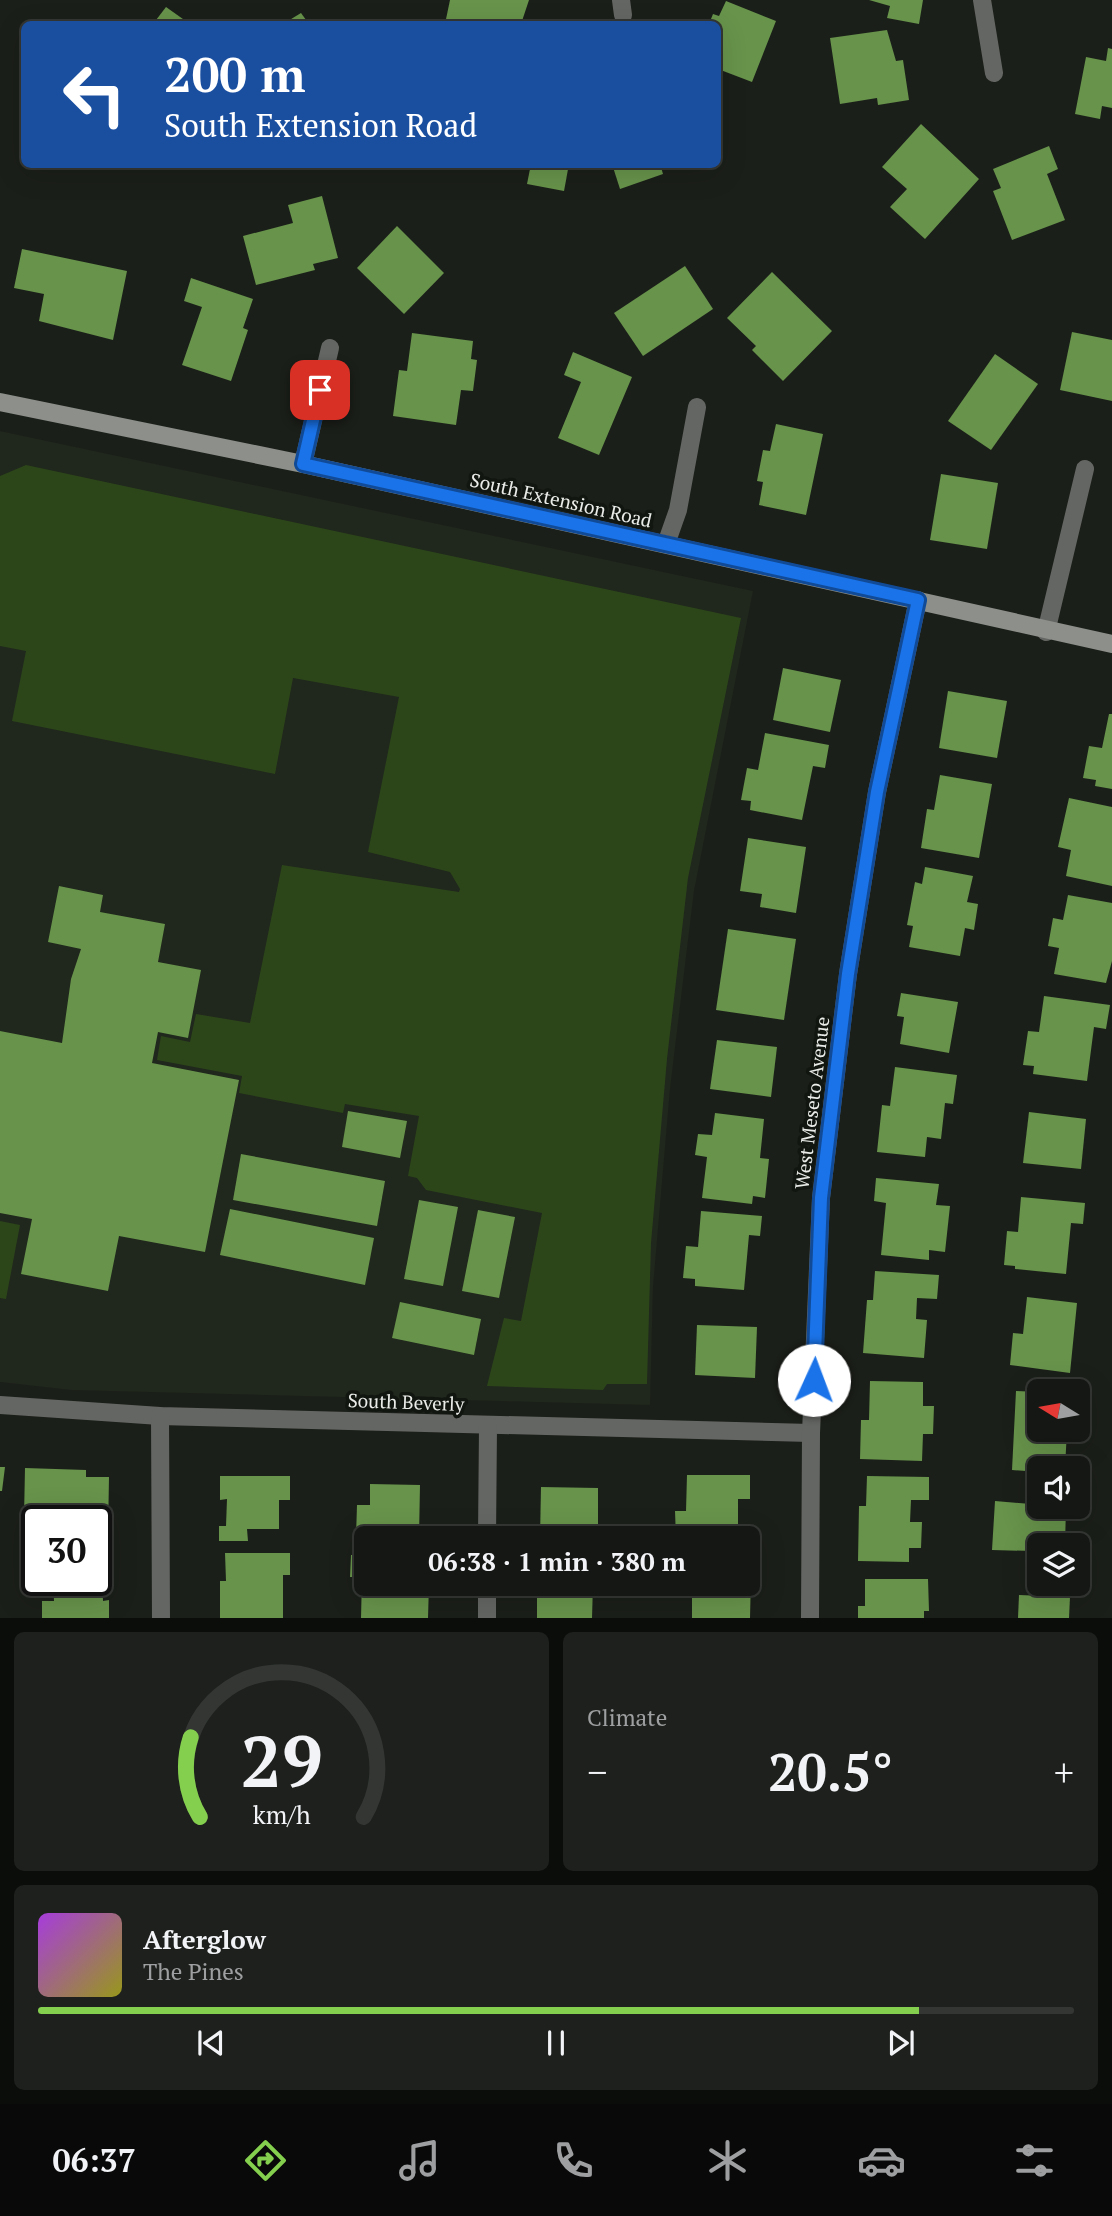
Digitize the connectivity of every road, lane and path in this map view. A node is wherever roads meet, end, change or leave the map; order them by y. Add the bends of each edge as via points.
1 (982, 0) edge
2 (994, 73) dead end
3 (330, 348) dead end
4 (0, 402) edge
5 (697, 407) dead end
6 (303, 464) junction
7 (1085, 469) dead end
8 (666, 544) junction
9 (918, 600) junction
10 (1046, 632) junction
11 (1112, 645) edge
12 (0, 1405) edge
13 (160, 1416) junction
14 (488, 1426) junction
15 (811, 1433) junction
16 (487, 1526) edge
17 (487, 1596) edge
18 (161, 1618) edge
19 (487, 1618) edge
20 (810, 1618) edge

1 - 2 street
3 - 6 street
4 - 6 street, South Extension Road
5 - 8 street via 678,510
6 - 8 street, South Extension Road
7 - 10 street
8 - 9 street, South Extension Road
9 - 10 street, South Extension Road
9 - 15 street, West Meseto Avenue via 877,792 848,974 821,1198
10 - 11 street, South Extension Road
12 - 13 street, South Beverly
13 - 14 street, South Beverly
13 - 18 street
14 - 15 street, South Beverly
14 - 16 street
15 - 20 street, West Meseto Avenue
17 - 19 street

